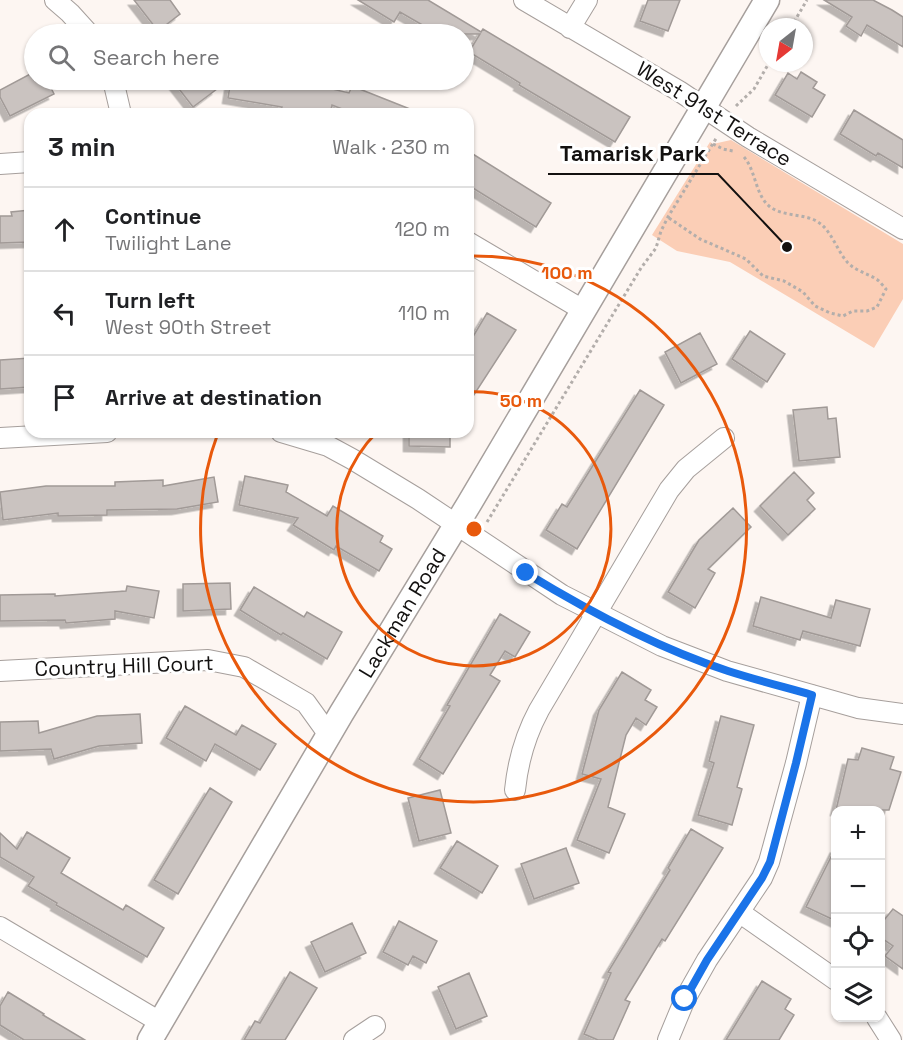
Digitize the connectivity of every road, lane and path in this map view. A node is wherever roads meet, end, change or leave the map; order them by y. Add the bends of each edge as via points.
1 (56, 0) edge
2 (524, 0) edge
3 (586, 0) edge
4 (767, 0) edge
5 (807, 0) edge
6 (796, 18) edge
7 (79, 24) edge
8 (570, 28) junction
9 (764, 72) edge
10 (115, 90) edge
11 (120, 108) edge
12 (703, 108) junction
13 (734, 108) dead end
14 (24, 162) edge
15 (0, 164) edge
16 (668, 217) junction
17 (903, 229) edge
18 (474, 246) edge
19 (583, 310) junction
20 (24, 437) edge
21 (0, 438) edge
22 (301, 438) edge
23 (724, 438) dead end
24 (456, 524) junction
25 (486, 524) dead end
26 (596, 613) junction
27 (0, 671) edge
28 (812, 695) junction
29 (903, 714) edge
30 (329, 735) junction
31 (515, 790) dead end
32 (740, 912) junction
33 (0, 927) edge
34 (831, 976) edge
35 (880, 1022) edge
36 (375, 1026) dead end
37 (155, 1031) edge
38 (354, 1040) edge
39 (668, 1040) edge
40 (891, 1040) edge

1 - 7 street
2 - 8 street, West 91st Terrace
3 - 8 street
4 - 12 main road, Lackman Road
5 - 6 path
8 - 12 street, West 91st Terrace
9 - 13 path
10 - 11 street
12 - 17 street, West 91st Terrace
12 - 19 main road, Lackman Road
14 - 15 street
16 - 16 path via 713,144 745,158 770,207 817,221 848,262 886,289 876,307 867,311 843,316 830,313 784,281 763,276 746,259 700,239
16 - 25 path via 656,248
18 - 19 street
19 - 24 main road, Lackman Road
20 - 21 street
22 - 24 street via 352,459
23 - 26 street via 686,469 669,490
24 - 26 street via 526,573
24 - 30 main road, Lackman Road
26 - 28 street via 662,646 728,671
26 - 31 street via 528,731
27 - 30 street, Country Hill Court via 208,660 244,667 306,703
28 - 29 street via 858,708
28 - 32 street via 770,862
30 - 37 main road, Lackman Road
32 - 34 street
32 - 39 street via 685,999
33 - 37 street
35 - 40 street
36 - 38 street

